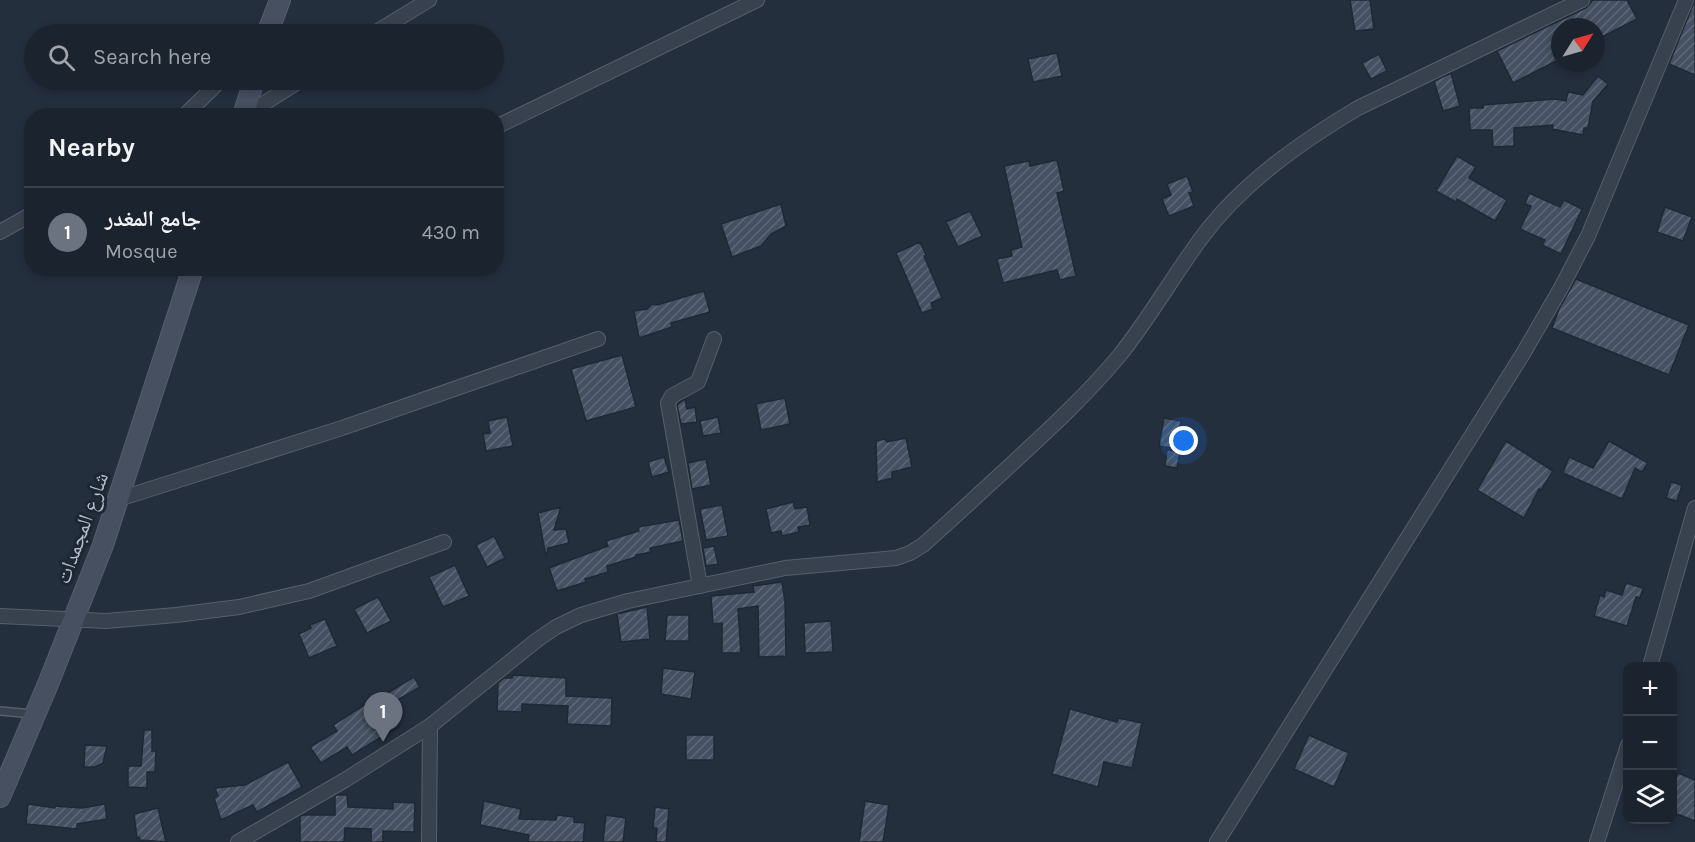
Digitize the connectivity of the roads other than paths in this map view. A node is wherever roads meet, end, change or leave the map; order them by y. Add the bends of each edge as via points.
1 (280, 0) edge
2 (429, 0) edge
3 (757, 0) edge
4 (1582, 0) edge
5 (1686, 0) edge
6 (270, 24) edge
7 (389, 24) edge
8 (211, 90) edge
9 (251, 90) edge
10 (285, 90) edge
11 (192, 108) edge
12 (245, 108) edge
13 (256, 108) edge
14 (504, 123) edge
15 (24, 218) edge
16 (0, 232) edge
17 (190, 276) edge
18 (598, 339) dead end
19 (714, 339) dead end
20 (119, 499) junction
21 (1695, 508) edge
22 (444, 542) dead end
23 (699, 586) junction
24 (0, 616) edge
25 (74, 620) junction
26 (1651, 662) edge
27 (0, 711) edge
28 (36, 714) junction
29 (430, 726) junction
30 (1623, 762) edge
31 (0, 797) edge
32 (238, 842) edge
33 (429, 842) edge
34 (1217, 842) edge
35 (1598, 842) edge

1 - 6 main road
2 - 7 street
3 - 14 street
4 - 23 street via 1358,108 1272,167 1226,208 1202,236 1108,369 1039,439 923,545 896,558 785,568
5 - 34 street via 1597,217 1561,288
8 - 11 street
9 - 12 main road
10 - 13 street
15 - 16 street
17 - 20 main road, شارع المجمدات
18 - 20 street via 342,428
19 - 23 street via 698,381 672,396 668,403
20 - 25 main road, شارع المجمدات
21 - 26 street
22 - 25 street via 309,591 275,599 135,620
23 - 29 street via 603,607 556,627
24 - 25 street
25 - 28 main road, شارع المجمدات
27 - 28 lane
28 - 31 main road, شارع المجمدات
29 - 32 street
29 - 33 street
30 - 35 street

